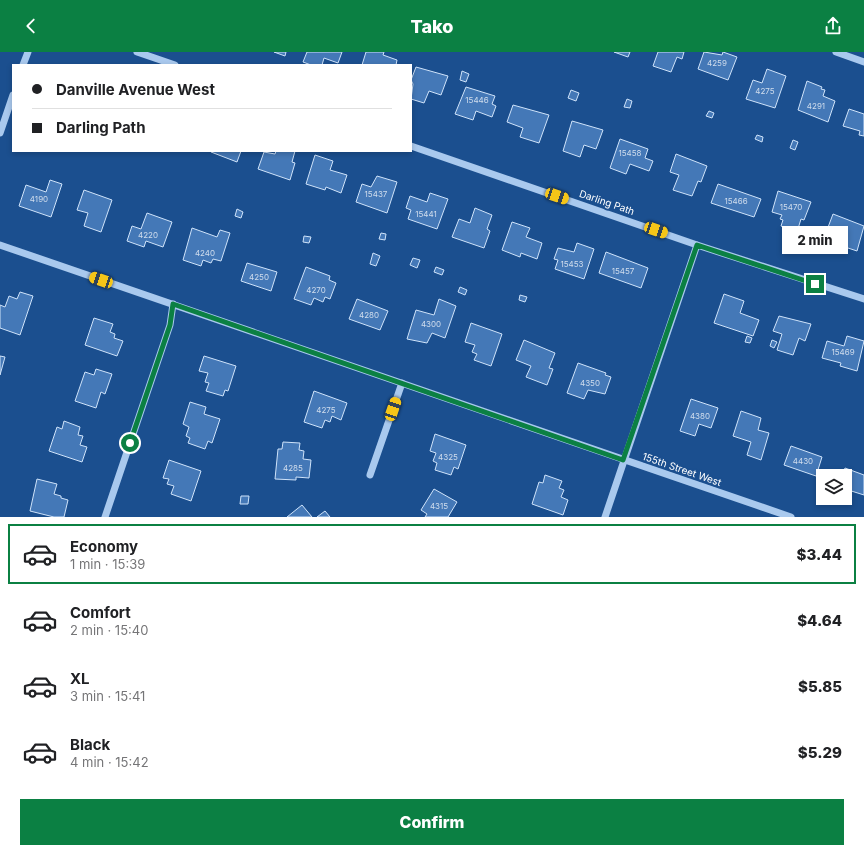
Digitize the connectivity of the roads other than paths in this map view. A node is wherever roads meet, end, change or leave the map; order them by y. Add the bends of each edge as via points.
1 (28, 52) edge
2 (137, 52) edge
3 (836, 52) edge
4 (864, 62) edge
5 (23, 64) edge
6 (172, 64) edge
7 (12, 98) edge
8 (0, 133) edge
9 (412, 146) edge
10 (0, 245) edge
11 (697, 245) junction
12 (864, 299) edge
13 (173, 304) junction
14 (402, 383) junction
15 (623, 460) junction
16 (370, 475) dead end
17 (105, 517) edge
18 (605, 517) edge
19 (791, 517) edge

1 - 5 street
2 - 6 street
3 - 4 street
7 - 8 street
9 - 11 street, Darling Path
10 - 13 street, 155th Street West
11 - 12 street, Darling Path
11 - 15 street
13 - 14 street, 155th Street West
13 - 17 street via 170,325
14 - 15 street, 155th Street West
14 - 16 street
15 - 18 street
15 - 19 street, 155th Street West

